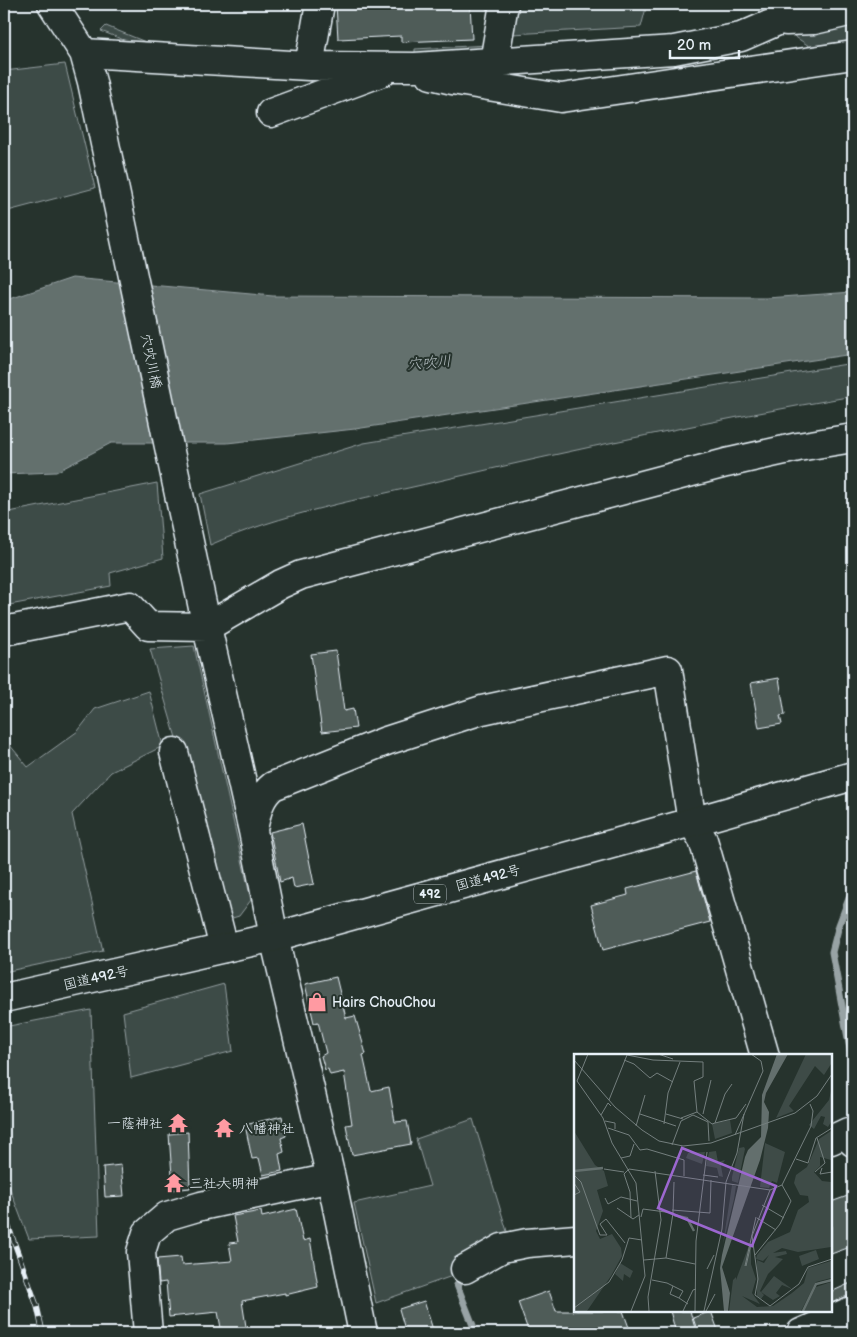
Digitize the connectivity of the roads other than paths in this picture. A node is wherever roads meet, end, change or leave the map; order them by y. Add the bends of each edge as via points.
1 (52, 4) edge
2 (320, 4) edge
3 (504, 4) edge
4 (810, 4) edge
5 (853, 11) edge
6 (776, 21) junction
7 (84, 53) junction
8 (853, 55) edge
9 (494, 62) junction
10 (309, 66) junction
11 (397, 67) junction
12 (271, 113) dead end
13 (853, 438) edge
14 (207, 627) junction
15 (4, 631) edge
16 (174, 752) dead end
17 (853, 776) edge
18 (692, 822) junction
19 (253, 831) junction
20 (274, 936) junction
21 (224, 948) junction
22 (4, 998) edge
23 (764, 1054) edge
24 (331, 1178) junction
25 (574, 1239) edge
26 (465, 1269) dead end
27 (853, 1310) edge
28 (148, 1333) edge
29 (363, 1333) edge
30 (801, 1333) edge

1 - 7 main road, 穴吹川橋
2 - 10 main road
3 - 9 main road
4 - 6 main road
5 - 6 main road via 814,20
6 - 9 main road via 741,37 674,50
7 - 10 main road
7 - 14 main road, 穴吹川橋 via 102,125
8 - 11 main road via 561,98 452,80
9 - 11 main road
10 - 11 main road
11 - 12 main road
13 - 14 main road via 726,464 301,575
14 - 15 main road via 148,626 130,606
14 - 19 main road, 穴吹川橋
16 - 21 main road
17 - 18 main road, 国道492号 / 492
18 - 19 main road via 668,670 482,710 386,741 273,786 260,803
18 - 20 main road, 国道492号 / 492
18 - 23 main road via 703,840
19 - 20 main road, 穴吹川橋
20 - 21 main road, 国道492号 / 492
20 - 24 main road, 穴吹川橋
21 - 22 main road, 国道492号 / 492
24 - 28 main road via 201,1206 167,1216 147,1232 141,1252
24 - 29 main road, 穴吹川橋
25 - 26 main road via 502,1248
27 - 30 main road

